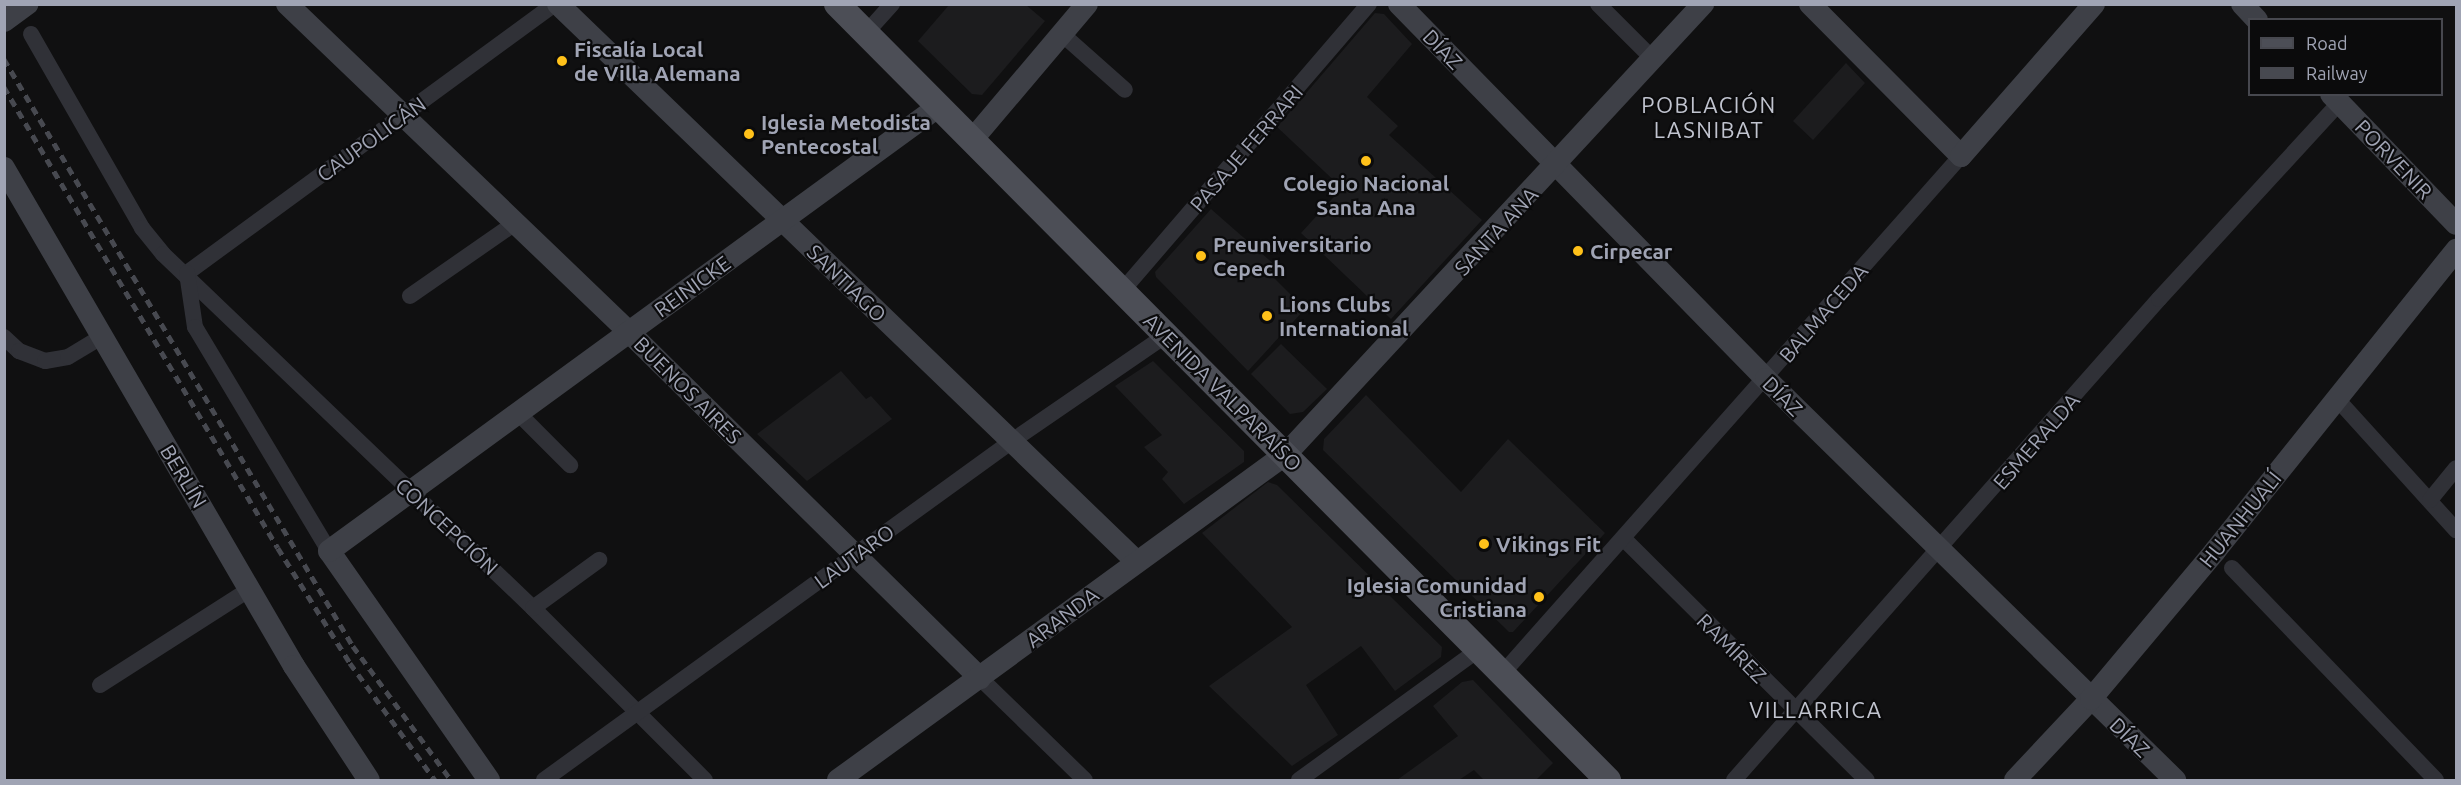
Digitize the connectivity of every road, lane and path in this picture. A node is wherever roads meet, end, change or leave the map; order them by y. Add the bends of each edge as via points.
1 (27, 4) edge
2 (287, 4) edge
3 (556, 4) edge
4 (837, 4) edge
5 (892, 4) edge
6 (1087, 4) edge
7 (1369, 4) edge
8 (1399, 4) edge
9 (1598, 4) edge
10 (1703, 4) edge
11 (1810, 4) edge
12 (2094, 4) edge
13 (2242, 4) edge
14 (2255, 18) edge
15 (4, 21) edge
16 (866, 33) junction
17 (31, 34) dead end
18 (1062, 34) junction
19 (1653, 59) junction
20 (1125, 90) dead end
21 (2335, 99) edge
22 (939, 106) junction
23 (403, 116) junction
24 (972, 140) junction
25 (1961, 156) junction
26 (1557, 166) junction
27 (4, 168) edge
28 (782, 220) junction
29 (514, 223) junction
30 (2457, 224) edge
31 (2457, 250) edge
32 (187, 273) junction
33 (1122, 291) junction
34 (410, 296) dead end
35 (629, 332) junction
36 (1166, 335) junction
37 (4, 337) edge
38 (101, 337) junction
39 (1766, 379) junction
40 (2338, 400) junction
41 (518, 413) junction
42 (1012, 441) junction
43 (1286, 454) junction
44 (570, 465) dead end
45 (2457, 468) edge
46 (410, 492) junction
47 (2430, 500) junction
48 (2457, 530) edge
49 (1624, 539) junction
50 (329, 551) junction
51 (1939, 551) junction
52 (856, 555) junction
53 (599, 560) dead end
54 (1136, 561) junction
55 (2232, 568) dead end
56 (250, 589) junction
57 (533, 608) junction
58 (1478, 650) junction
59 (1502, 674) junction
60 (980, 678) junction
61 (100, 686) dead end
62 (2091, 699) junction
63 (636, 712) junction
64 (1797, 712) junction
65 (369, 780) edge
66 (489, 780) edge
67 (544, 780) edge
68 (705, 780) edge
69 (838, 780) edge
70 (1085, 780) edge
71 (1299, 780) edge
72 (1608, 780) edge
73 (1734, 780) edge
74 (1868, 780) edge
75 (2015, 780) edge
76 (2175, 780) edge
77 (2436, 780) edge

1 - 15 street
2 - 23 street, BUENOS AIRES
3 - 23 street, CAUPOLICÁN
3 - 28 street, SANTIAGO
4 - 16 main road, AVENIDA VALPARAÍSO
5 - 16 street
6 - 18 street
7 - 33 street, PASAJE FERRARI
8 - 26 street, DÍAZ
9 - 19 street
10 - 19 street, SANTA ANA
11 - 25 street
12 - 25 street, BALMACEDA
13 - 14 street
16 - 22 main road, AVENIDA VALPARAÍSO
17 - 32 street, CONCEPCIÓN via 142,228 163,254
18 - 20 street
18 - 24 street
19 - 26 street, SANTA ANA
21 - 30 street, PORVENIR
21 - 51 street, ESMERALDA
22 - 24 main road, AVENIDA VALPARAÍSO
22 - 28 street, REINICKE
23 - 29 street, BUENOS AIRES
23 - 32 street, CAUPOLICÁN
24 - 33 main road, AVENIDA VALPARAÍSO
25 - 39 street, BALMACEDA
26 - 39 street, DÍAZ
26 - 43 street, SANTA ANA
27 - 38 street, BERLÍN
28 - 35 street, REINICKE
28 - 42 street, SANTIAGO
29 - 34 street
29 - 35 street, BUENOS AIRES
31 - 40 street, HUANHUALÍ
32 - 46 street, CONCEPCIÓN
32 - 50 street via 195,327
33 - 36 main road, AVENIDA VALPARAÍSO
35 - 41 street, REINICKE
35 - 52 street, BUENOS AIRES
36 - 42 street, LAUTARO
36 - 43 main road, AVENIDA VALPARAÍSO
37 - 38 street via 19,351 45,361 68,357
38 - 56 street, BERLÍN
39 - 49 street, BALMACEDA
39 - 51 street, DÍAZ
40 - 47 street
40 - 62 street, HUANHUALÍ
41 - 44 street
41 - 46 street, REINICKE
42 - 52 street, LAUTARO
42 - 54 street, SANTIAGO
43 - 54 street, ARANDA
43 - 58 main road, AVENIDA VALPARAÍSO
45 - 47 street
46 - 50 street, REINICKE
46 - 57 street, CONCEPCIÓN
47 - 48 street
49 - 59 street, BALMACEDA
49 - 64 street, RAMÍREZ
50 - 66 street
51 - 62 street, DÍAZ
51 - 64 street, ESMERALDA
52 - 60 street, BUENOS AIRES
52 - 63 street, LAUTARO
53 - 57 street
54 - 60 street, ARANDA
55 - 77 street
56 - 61 street
56 - 65 street, BERLÍN via 294,666
57 - 63 street, CONCEPCIÓN
58 - 59 main road, AVENIDA VALPARAÍSO
58 - 71 street
59 - 72 main road, AVENIDA VALPARAÍSO
60 - 69 street, ARANDA
60 - 70 street, BUENOS AIRES
62 - 75 street, HUANHUALÍ
62 - 76 street, DÍAZ
63 - 67 street, LAUTARO
63 - 68 street, CONCEPCIÓN
64 - 73 street, ESMERALDA
64 - 74 street, RAMÍREZ

